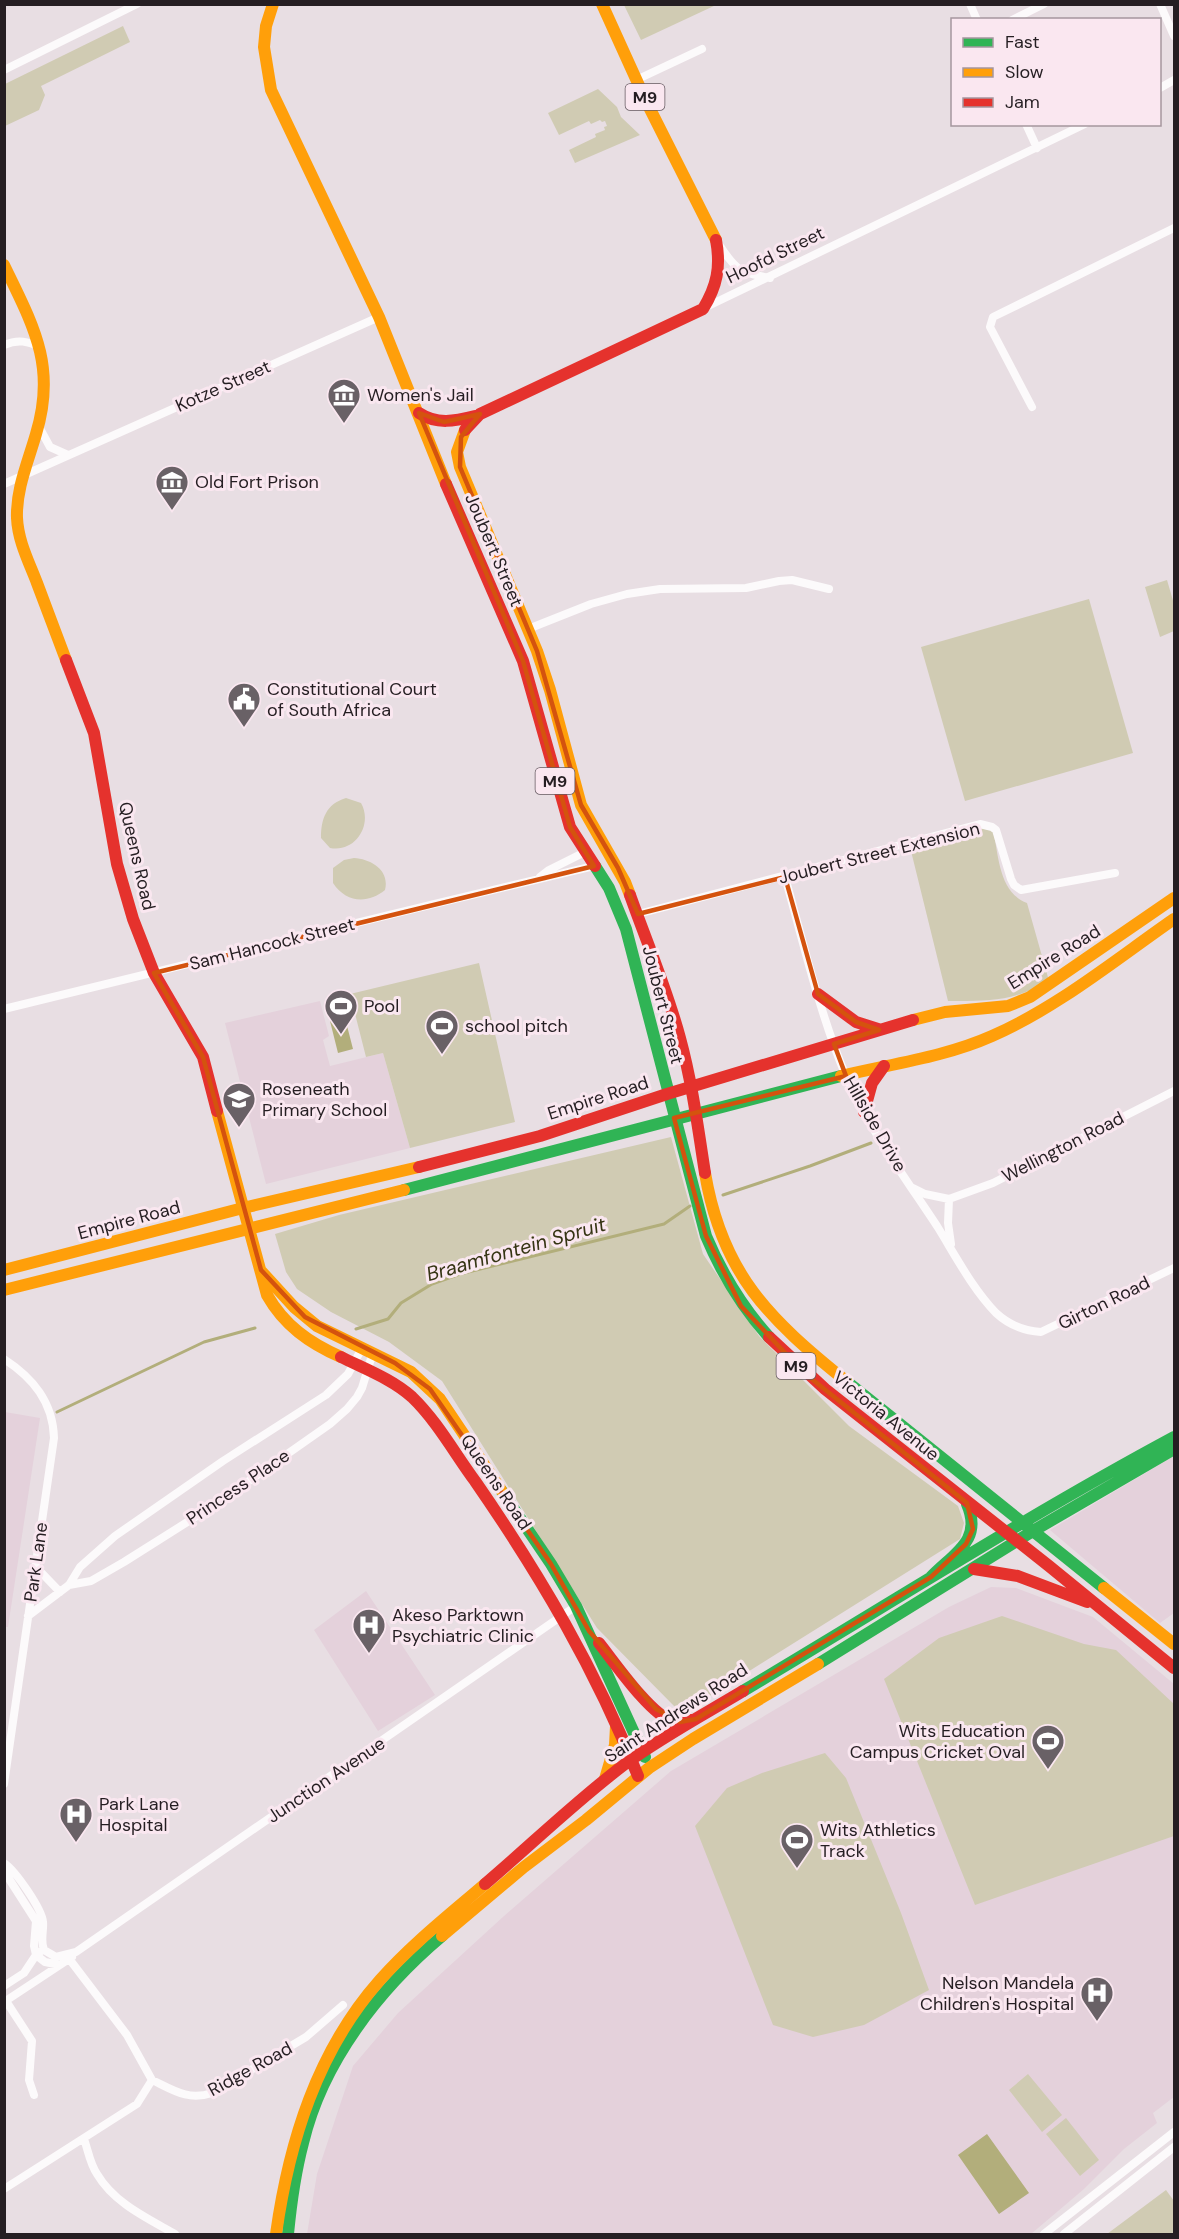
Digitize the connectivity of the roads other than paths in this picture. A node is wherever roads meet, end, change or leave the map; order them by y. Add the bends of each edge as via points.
1 (137, 4) edge
2 (602, 4) edge
3 (970, 4) edge
4 (1044, 4) edge
5 (1160, 4) edge
6 (269, 6) edge
7 (976, 18) edge
8 (1016, 18) edge
9 (1174, 36) edge
10 (702, 49) dead end
11 (4, 70) edge
12 (636, 80) junction
13 (1027, 126) edge
14 (1081, 126) edge
15 (1036, 148) junction
16 (1174, 228) edge
17 (716, 239) junction
18 (4, 265) edge
19 (770, 278) junction
20 (703, 309) junction
21 (379, 317) junction
22 (4, 345) edge
23 (41, 348) junction
24 (1032, 407) dead end
25 (419, 413) junction
26 (480, 414) junction
27 (38, 424) junction
28 (68, 455) junction
29 (21, 477) junction
30 (4, 484) edge
31 (829, 589) dead end
32 (528, 629) junction
33 (585, 852) junction
34 (594, 866) junction
35 (1115, 873) dead end
36 (540, 877) junction
37 (785, 877) junction
38 (1174, 898) edge
39 (638, 914) junction
40 (1174, 919) edge
41 (154, 973) junction
42 (818, 994) junction
43 (4, 1009) edge
44 (879, 1030) junction
45 (833, 1044) junction
46 (884, 1066) junction
47 (846, 1076) junction
48 (691, 1088) junction
49 (1174, 1091) edge
50 (667, 1095) junction
51 (864, 1112) junction
52 (695, 1113) junction
53 (674, 1119) junction
54 (912, 1188) junction
55 (950, 1199) junction
56 (243, 1208) junction
57 (248, 1228) junction
58 (957, 1257) junction
59 (1174, 1268) edge
60 (4, 1270) edge
61 (261, 1270) junction
62 (4, 1290) edge
63 (1031, 1331) joint
64 (368, 1350) junction
65 (4, 1359) edge
66 (355, 1363) junction
67 (367, 1368) junction
68 (1174, 1437) edge
69 (1174, 1449) edge
70 (967, 1503) junction
71 (1021, 1522) junction
72 (1033, 1531) junction
73 (1004, 1532) junction
74 (1016, 1542) junction
75 (35, 1566) junction
76 (974, 1569) junction
77 (931, 1577) junction
78 (69, 1585) junction
79 (60, 1592) junction
80 (576, 1606) junction
81 (1103, 1609) junction
82 (28, 1616) junction
83 (563, 1616) junction
84 (589, 1631) junction
85 (1174, 1644) edge
86 (1174, 1668) edge
87 (696, 1719) junction
88 (616, 1722) junction
89 (643, 1751) junction
90 (632, 1759) junction
91 (649, 1768) junction
92 (638, 1776) junction
93 (604, 1781) junction
94 (4, 1784) edge
95 (4, 1863) edge
96 (4, 1871) edge
97 (44, 1950) junction
98 (36, 1955) junction
99 (71, 1956) junction
100 (60, 1965) junction
101 (4, 1986) edge
102 (5, 2001) edge
103 (343, 2005) dead end
104 (152, 2080) junction
105 (34, 2095) dead end
106 (1174, 2132) edge
107 (84, 2139) junction
108 (1174, 2147) edge
109 (4, 2189) edge
110 (175, 2235) edge
111 (276, 2235) edge
112 (288, 2235) edge
113 (1044, 2235) edge
114 (1064, 2235) edge

1 - 11 street
2 - 12 main road, M9
3 - 7 street
4 - 8 street
5 - 9 street
6 - 21 main road, Joubert Street / M9 via 263,42 271,90
10 - 12 street
12 - 17 main road, M9
13 - 15 street
14 - 15 street, Hoofd Street
15 - 19 street, Hoofd Street
16 - 24 street via 993,317 990,327
17 - 19 street via 740,270
17 - 20 main road, M9 via 720,270
18 - 23 main road, Queens Road via 31,318
19 - 20 street, Hoofd Street
20 - 26 main road, Hoofd Street / M9
21 - 25 main road, Joubert Street / M9
21 - 28 street, Kotze Street
22 - 23 street via 26,341
23 - 27 main road, Queens Road via 45,383
25 - 26 main road via 437,422
25 - 33 main road, Joubert Street / M9 via 522,661 570,827
26 - 32 main road, Joubert Street / M9 via 464,431 458,444 458,458
27 - 28 street via 50,447
27 - 29 main road, Queens Road
28 - 29 street, Kotze Street
29 - 30 street, Kotze Street
29 - 41 main road, Queens Road via 16,507 19,537 94,733 123,892
31 - 32 street via 792,580 746,588 660,589 591,604
32 - 39 main road, Joubert Street / M9 via 547,681 581,805 618,868
33 - 34 main road, Joubert Street / M9
33 - 36 street, Sam Hancock Street
34 - 36 street, Sam Hancock Street
34 - 50 main road, Joubert Street / M9 via 626,929
35 - 37 street, Joubert Street Extension via 1021,890 1011,879 996,830 980,824
36 - 41 street, Sam Hancock Street
37 - 39 street, Joubert Street Extension
37 - 42 street, Hillside Drive
38 - 44 main road, Empire Road via 1073,970 1019,1002 994,1009 929,1015
39 - 48 main road, Joubert Street / M9 via 680,1038
40 - 46 main road, Empire Road via 1031,1017 960,1048
41 - 43 street, Sam Hancock Street
41 - 56 main road, Queens Road via 203,1057
42 - 44 main road via 856,1022
42 - 45 street, Hillside Drive
44 - 45 main road, Empire Road
45 - 47 street, Hillside Drive
45 - 48 main road, Empire Road
46 - 47 main road, Empire Road
46 - 51 main road via 872,1083
47 - 51 street, Hillside Drive
47 - 52 main road, Empire Road
48 - 50 main road, Empire Road
48 - 52 main road, Joubert Street / M9
49 - 55 street, Wellington Road via 993,1183
50 - 53 main road, Joubert Street / M9
50 - 56 main road, Empire Road via 509,1145
51 - 54 street, Hillside Drive
52 - 53 main road, Empire Road
52 - 71 main road, Victoria Avenue / M9 via 711,1208 732,1258 761,1304 804,1347
53 - 57 main road, Empire Road
53 - 70 main road, Victoria Avenue / M9 via 706,1236 741,1306 803,1372
54 - 55 street
54 - 58 street, Hillside Drive
55 - 58 street via 949,1234
56 - 57 main road, Queens Road
56 - 60 main road, Empire Road
57 - 61 main road, Queens Road
57 - 62 main road, Empire Road
58 - 63 street, Hillside Drive via 997,1314 1018,1328
59 - 63 street, Girton Road via 1049,1330
61 - 64 main road, Queens Road via 293,1308 317,1326
61 - 66 main road, Queens Road via 267,1295 287,1324 312,1342
64 - 66 street, Princess Place
64 - 67 street, Princess Place
64 - 80 main road, Queens Road via 411,1372 440,1400
65 - 75 street, Park Lane via 22,1371 45,1399 54,1427
66 - 67 main road, Queens Road
66 - 78 street, Princess Place via 326,1395 115,1536 80,1567
67 - 78 street, Princess Place via 357,1397 330,1424 219,1502 124,1562 91,1581
67 - 83 main road, Queens Road via 398,1384 419,1403
68 - 71 main road, Saint Andrews Road
69 - 72 main road, Saint Andrews Road
70 - 73 main road, Victoria Avenue / M9
70 - 77 main road via 974,1525 971,1536
71 - 72 main road, Victoria Avenue / M9
71 - 73 main road, Saint Andrews Road
72 - 74 main road, Saint Andrews Road
72 - 85 main road, Victoria Avenue / M9
73 - 74 main road, Victoria Avenue / M9
73 - 77 main road, Saint Andrews Road
74 - 76 main road, Saint Andrews Road
74 - 81 main road, Victoria Avenue / M9
75 - 79 street
75 - 82 street, Park Lane
76 - 81 main road via 1019,1576
76 - 91 main road, Saint Andrews Road
77 - 87 main road, Saint Andrews Road
78 - 79 street, Princess Place
79 - 82 street, Princess Place
80 - 83 street, Junction Avenue
80 - 84 main road, Queens Road
81 - 86 main road, Victoria Avenue / M9
82 - 94 street, Park Lane
83 - 88 main road, Queens Road
83 - 99 street, Junction Avenue
84 - 87 main road via 666,1718 673,1722
84 - 89 main road, Queens Road
87 - 89 main road, Saint Andrews Road
88 - 90 main road, Queens Road
88 - 93 main road via 615,1744
89 - 90 main road, Saint Andrews Road
89 - 91 main road, Queens Road
90 - 92 main road, Queens Road
90 - 93 main road, Saint Andrews Road
91 - 92 main road, Saint Andrews Road
92 - 112 main road, Saint Andrews Road via 436,1941 367,2012 336,2060 309,2122 297,2168
93 - 111 main road, Saint Andrews Road via 411,1950 350,2019 326,2057 301,2116 285,2177
95 - 97 street via 39,1911
96 - 98 street via 36,1921
97 - 98 street
97 - 99 street via 56,1957
98 - 100 street
98 - 101 street via 24,1973
99 - 100 street
99 - 104 street
100 - 102 street
102 - 105 street via 32,2041 28,2080
103 - 104 street, Ridge Road via 306,2037 212,2093 183,2096
104 - 107 street via 137,2104
106 - 113 street
107 - 109 street
107 - 110 street via 95,2172 104,2184 128,2206
108 - 114 street

